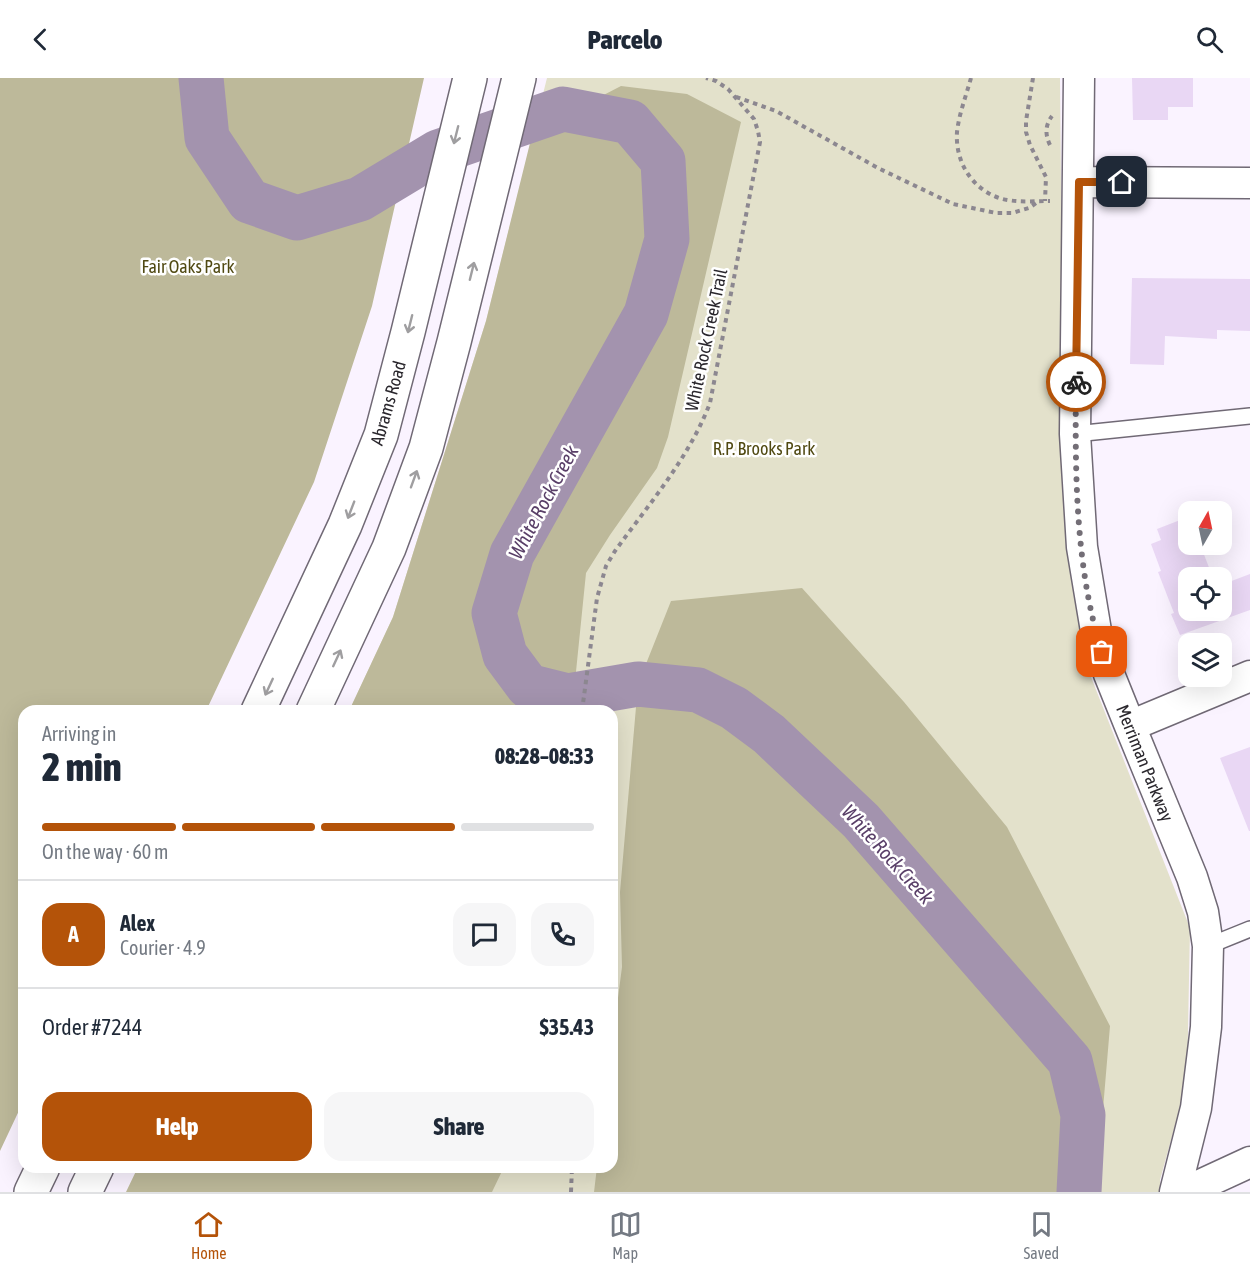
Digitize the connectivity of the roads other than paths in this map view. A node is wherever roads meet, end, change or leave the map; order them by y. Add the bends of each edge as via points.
1 (470, 78) edge
2 (519, 78) edge
3 (1079, 78) edge
4 (1079, 182) junction
5 (1250, 183) edge
6 (1250, 416) edge
7 (1076, 434) junction
8 (1250, 676) edge
9 (261, 705) edge
10 (316, 705) edge
11 (1130, 726) junction
12 (1250, 929) edge
13 (1208, 946) junction
14 (1250, 1162) edge
15 (40, 1173) edge
16 (94, 1173) edge
17 (31, 1192) edge
18 (85, 1192) edge
19 (1175, 1192) edge
20 (1185, 1192) edge

1 -> 9 main road, Abrams Road via 381,435 345,525
10 -> 2 main road via 389,548 426,448
3 - 4 street, Merriman Parkway
4 - 5 street
4 - 7 street, Merriman Parkway
6 - 7 lane
7 - 11 street, Merriman Parkway via 1082,547 1090,600 1109,674
8 - 11 street
11 - 13 street, Merriman Parkway via 1191,877 1203,912
12 - 13 lane
13 - 19 street, Merriman Parkway via 1206,1028 1196,1108
14 - 20 street
15 - 17 main road
16 - 18 main road

